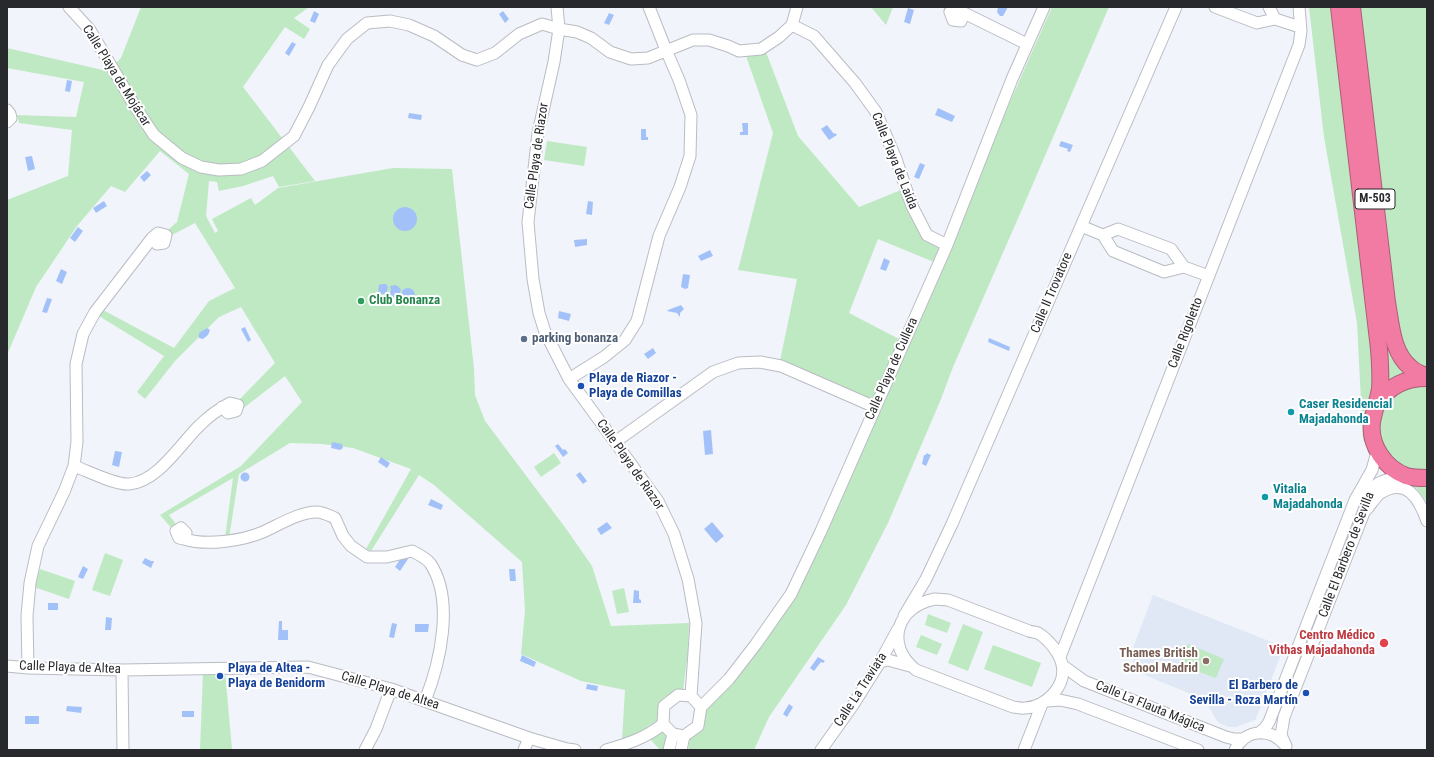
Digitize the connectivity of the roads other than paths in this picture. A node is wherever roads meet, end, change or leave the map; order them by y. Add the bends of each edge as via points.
1 (69, 7) edge
2 (556, 7) edge
3 (650, 7) edge
4 (797, 7) edge
5 (1044, 7) edge
6 (1176, 7) edge
7 (1215, 7) edge
8 (1269, 7) edge
9 (1299, 7) edge
10 (1339, 7) edge
11 (1352, 7) edge
12 (964, 13) dead end
13 (1275, 19) junction
14 (792, 24) junction
15 (1300, 27) junction
16 (559, 29) junction
17 (1027, 44) junction
18 (666, 50) junction
19 (7, 110) edge
20 (7, 122) edge
21 (1081, 226) junction
22 (1103, 235) junction
23 (152, 238) dead end
24 (947, 245) junction
25 (1184, 267) junction
26 (1209, 276) junction
27 (1427, 378) edge
28 (569, 379) junction
29 (222, 407) dead end
30 (875, 407) junction
31 (1375, 409) junction
32 (615, 442) junction
33 (1378, 452) junction
34 (74, 466) junction
35 (1416, 477) edge
36 (1427, 489) edge
37 (1365, 510) junction
38 (1427, 521) edge
39 (184, 539) dead end
40 (926, 579) junction
41 (935, 599) junction
42 (904, 616) junction
43 (898, 629) junction
44 (1069, 634) junction
45 (1050, 642) junction
46 (1061, 661) junction
47 (880, 662) junction
48 (7, 666) edge
49 (910, 666) junction
50 (28, 668) junction
51 (122, 670) junction
52 (391, 689) junction
53 (692, 696) junction
54 (425, 701) junction
55 (1045, 702) junction
56 (701, 707) junction
57 (1025, 708) junction
58 (663, 724) junction
59 (1034, 724) junction
60 (1259, 732) junction
61 (673, 734) junction
62 (684, 736) junction
63 (529, 738) junction
64 (1242, 739) junction
65 (1287, 748) edge
66 (123, 750) edge
67 (365, 750) edge
68 (524, 750) edge
69 (575, 750) edge
70 (606, 750) edge
71 (669, 750) edge
72 (680, 750) edge
73 (820, 750) edge
74 (1024, 750) edge
75 (1198, 750) edge
76 (1235, 750) edge

1 - 16 street, Calle Playa de Mojácar via 90,30 154,135 182,158 201,167 219,170 241,169 262,161 294,136 328,65 347,39 367,23 390,21 409,25 434,36 462,55 477,60 495,53 518,34 542,24
2 - 16 street, Calle Playa de Riazor
3 - 18 street
4 - 14 street, Calle Playa de Mojácar
5 - 17 street, Calle Playa de Cullera
6 - 21 street, Calle Il Trovatore
7 - 13 street via 1257,23
8 - 13 street
9 - 15 street, Calle Rigoletto
10 - 31 highway, M-503 via 1379,349 1380,390
11 - 27 highway, M-503 via 1391,328 1396,348 1403,359 1411,368
12 - 17 street
13 - 15 street
14 - 18 street, Calle Playa de Mojácar via 761,49 739,51 709,40 693,40
14 - 24 street, Calle Playa de Laida via 814,36 855,83 876,112 912,206 927,235
15 - 26 street, Calle Rigoletto via 1299,45
16 - 18 street, Calle Playa de Mojácar via 577,32 591,38 610,52 631,59 648,58
16 - 28 street, Calle Playa de Riazor via 538,133 528,222 533,279 540,313 545,332
17 - 24 street, Calle Playa de Cullera
18 - 28 street via 691,115 690,156 659,236 637,321 625,340 604,358
19 - 20 street via 11,118
21 - 22 street
21 - 40 street, Calle Il Trovatore
22 - 25 street via 1113,251 1164,272
22 - 25 street via 1118,228 1171,248
23 - 34 street via 95,312 83,334 76,364 77,442
24 - 30 street, Calle Playa de Cullera
25 - 26 street
26 - 44 street, Calle Rigoletto
27 - 31 highway, M-503 via 1403,381 1391,388
28 - 32 street, Calle Playa de Riazor
29 - 34 street via 201,424 157,471 145,480 129,484 110,480
30 - 32 street via 781,366 760,362 738,363 714,372
30 - 56 street, Calle Playa de Cullera via 791,594 729,680
31 - 33 highway, M-503 via 1372,423 1373,438
32 - 53 street, Calle Playa de Riazor via 658,501 674,534 688,580 696,622
33 - 35 highway, M-503 via 1394,470
33 - 60 street, Calle El Barbero de Sevilla via 1372,470 1356,500 1270,722
34 - 50 street via 38,546 30,583 27,616
35 - 36 highway, M-503
35 - 37 street, Calle El Barbero de Sevilla via 1379,483 1372,488
37 - 38 street via 1379,495 1389,489 1402,488 1412,493 1421,504
37 - 65 street, Calle El Barbero de Sevilla via 1284,717 1282,735
39 - 54 street via 230,541 261,533 293,517 318,512 334,518 351,546 368,557 387,557 412,551 429,562 439,583 443,603 443,629
40 - 41 street via 927,591
40 - 42 street
41 - 42 street via 926,600
41 - 45 street via 948,600 1036,632
42 - 43 street, Calle La Traviata
43 - 47 street, Calle La Traviata
43 - 49 street via 902,655
44 - 45 street via 1062,642
44 - 46 street, Calle Rigoletto
45 - 46 street
46 - 55 street, Calle Rigoletto via 1062,675 1059,686
46 - 64 street, Calle La Flauta Mágica via 1084,680 1226,737
47 - 49 street via 892,661
47 - 73 street, Calle La Traviata
48 - 50 street, Calle Playa de Altea
49 - 57 street via 1013,707
50 - 51 street, Calle Playa de Altea
51 - 52 street, Calle Playa de Altea via 308,667
51 - 66 street
52 - 54 street, Calle Playa de Altea
52 - 67 street
53 - 56 street
53 - 58 street via 678,695 664,706
54 - 63 street, Calle Playa de Altea
55 - 57 street, Calle La Flauta Mágica
55 - 59 street
55 - 75 street, Calle La Flauta Mágica via 1060,700 1078,704
56 - 62 street via 698,726
57 - 59 street via 1031,712
58 - 61 street
58 - 70 street via 631,743
59 - 74 street
60 - 64 street
60 - 65 street via 1281,740
61 - 62 street
61 - 71 street
62 - 72 street
63 - 68 street
63 - 69 street, Calle Playa de Altea
64 - 76 street

